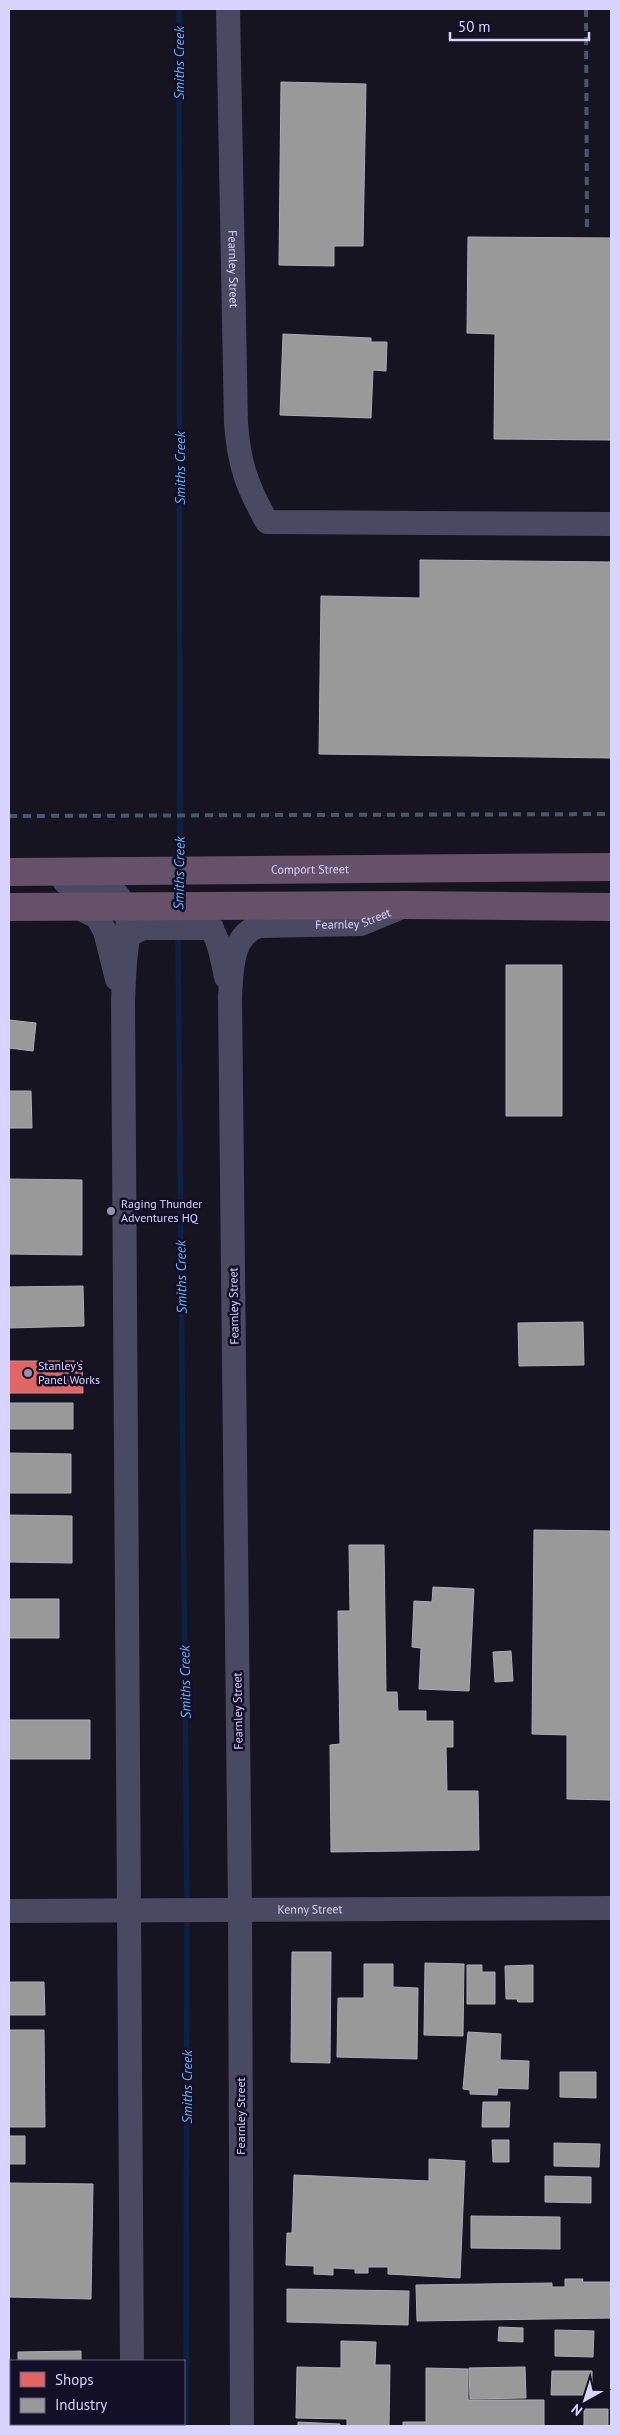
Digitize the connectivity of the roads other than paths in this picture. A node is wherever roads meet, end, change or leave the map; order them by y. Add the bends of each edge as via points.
1 (228, 9) edge
2 (611, 524) edge
3 (611, 867) edge
4 (9, 872) edge
5 (9, 883) edge
6 (407, 905) junction
7 (75, 906) junction
8 (9, 907) edge
9 (126, 907) junction
10 (611, 907) edge
11 (203, 916) junction
12 (129, 935) junction
13 (230, 996) junction
14 (123, 1000) junction
15 (611, 1908) edge
16 (129, 1910) junction
17 (240, 1910) junction
18 (9, 1911) edge
19 (132, 2360) edge
20 (242, 2426) edge

1 - 2 street, Fearnley Street via 238,455 245,480 267,522
3 - 4 highway, Comport Street
5 - 9 street via 92,884 115,892
6 - 10 highway
6 - 11 highway
6 - 13 street, Fearnley Street via 361,924 252,929 236,950
7 - 8 highway
7 - 9 highway
7 - 14 street via 96,917 105,931
9 - 11 highway via 156,907
9 - 12 street
11 - 12 street via 143,928
11 - 13 street, Fearnley Street via 216,934
12 - 14 street
13 - 17 street, Fearnley Street
14 - 16 street
15 - 17 street, Kenny Street
16 - 17 street, Kenny Street
16 - 18 street, Kenny Street
16 - 19 street
17 - 20 street, Fearnley Street

